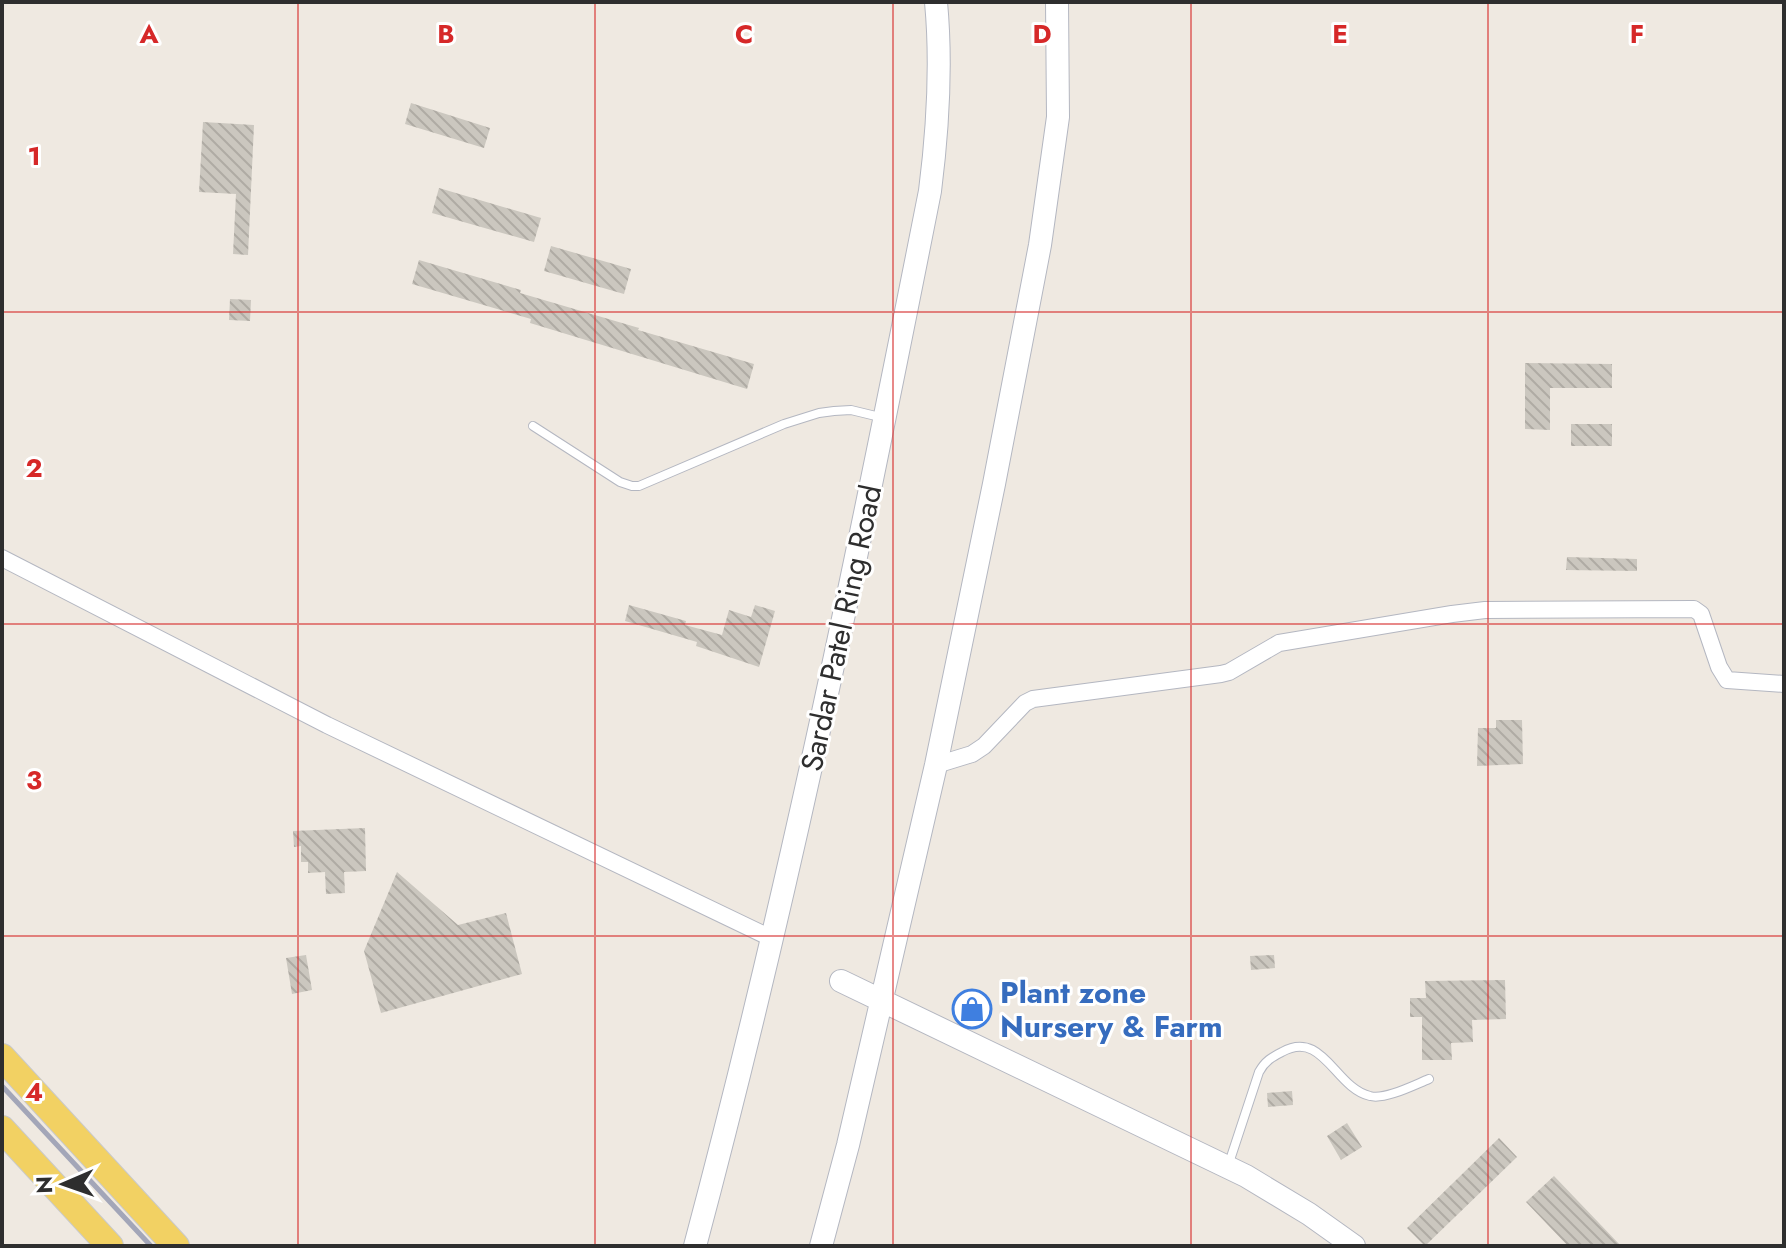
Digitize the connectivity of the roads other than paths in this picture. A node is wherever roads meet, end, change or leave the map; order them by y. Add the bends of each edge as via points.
1 (936, 2) edge
2 (1057, 2) edge
3 (885, 418) junction
4 (533, 426) dead end
5 (2, 558) edge
6 (1784, 684) edge
7 (936, 765) junction
8 (773, 939) junction
9 (841, 981) dead end
10 (882, 1001) junction
11 (2, 1057) edge
12 (1429, 1079) dead end
13 (2, 1129) edge
14 (1227, 1167) junction
15 (110, 1246) edge
16 (176, 1246) edge
17 (695, 1246) edge
18 (821, 1246) edge
19 (1354, 1246) edge

1 - 3 street, Sardar Patel Ring Road via 939,93 930,191
2 - 7 street via 1058,117 1042,231
3 - 4 lane via 851,410 819,413 639,486 620,482
3 - 8 street, Sardar Patel Ring Road
5 - 8 street via 327,725
6 - 7 street via 1727,680 1701,614 1690,608 1485,610 1279,643 1221,674 1033,699 984,746
7 - 10 street
8 - 17 street, Sardar Patel Ring Road
9 - 10 street
10 - 14 street
10 - 18 street
11 - 16 main road
12 - 14 lane via 1372,1097 1312,1048 1290,1047 1268,1059 1259,1072
13 - 15 main road
14 - 19 street

